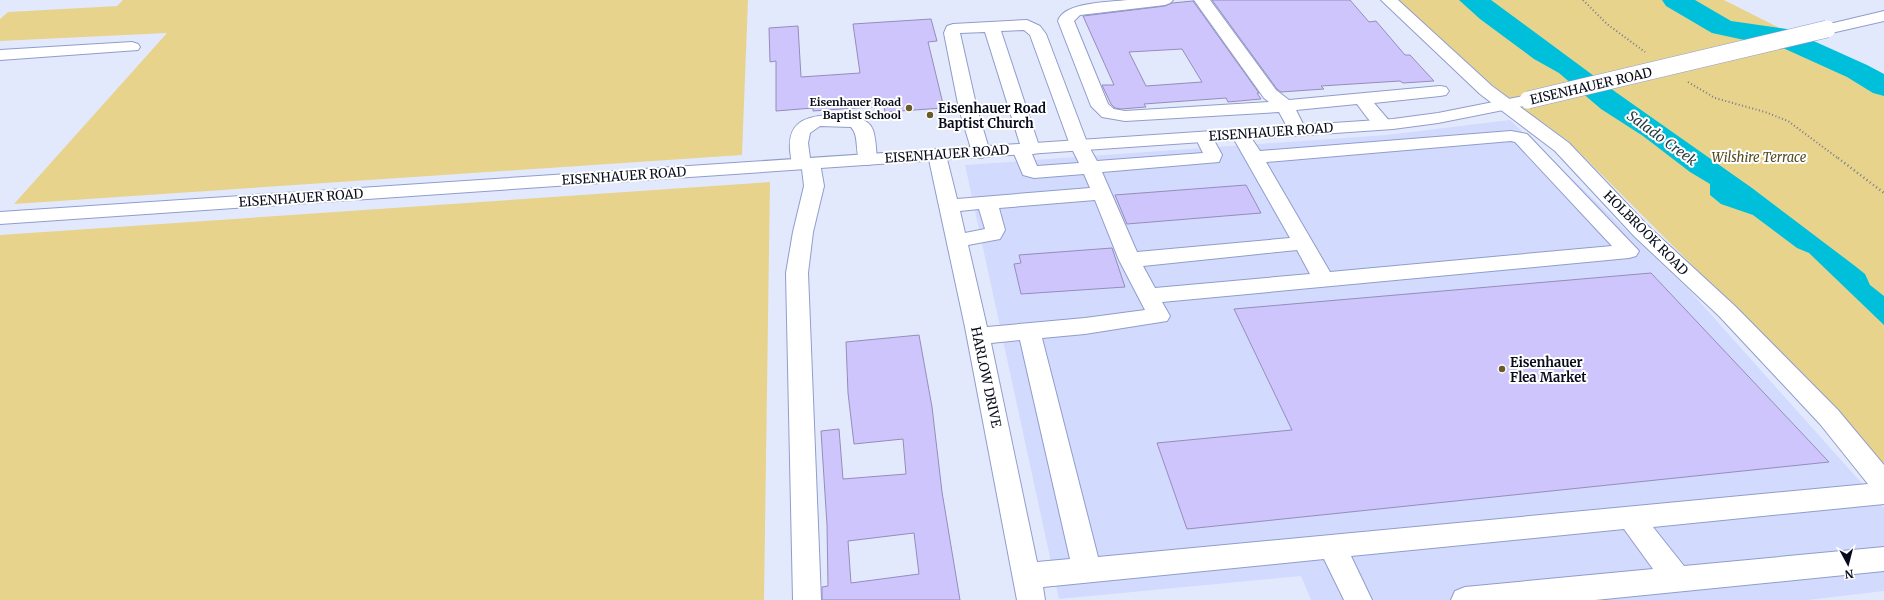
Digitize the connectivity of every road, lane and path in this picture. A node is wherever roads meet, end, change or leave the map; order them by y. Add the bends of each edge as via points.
1 (1165, 0) edge
2 (1202, 0) edge
3 (1389, 0) edge
4 (1583, 0) edge
5 (1884, 16) edge
6 (991, 26) junction
7 (132, 47) dead end
8 (1646, 53) dead end
9 (0, 54) edge
10 (1682, 79) dead end
11 (1440, 91) dead end
12 (1362, 99) junction
13 (1284, 106) junction
14 (1507, 106) junction
15 (1206, 111) junction
16 (1382, 124) junction
17 (1297, 130) junction
18 (1240, 134) junction
19 (1210, 136) junction
20 (1079, 145) junction
21 (1026, 149) junction
22 (981, 152) junction
23 (937, 155) junction
24 (1254, 157) junction
25 (868, 159) junction
26 (806, 164) junction
27 (1091, 168) junction
28 (1102, 193) junction
29 (1884, 193) edge
30 (987, 202) junction
31 (948, 206) junction
32 (1628, 217) junction
33 (0, 218) edge
34 (1600, 219) junction
35 (956, 241) junction
36 (1302, 243) junction
37 (1660, 249) junction
38 (1629, 251) junction
39 (1130, 260) junction
40 (1324, 280) junction
41 (1148, 296) junction
42 (1029, 331) junction
43 (978, 336) junction
44 (1884, 484) edge
45 (1884, 493) edge
46 (1631, 518) junction
47 (1332, 546) junction
48 (1884, 559) edge
49 (1087, 570) junction
50 (1677, 579) junction
51 (1029, 588) edge
52 (807, 600) edge
53 (1358, 600) edge
54 (1465, 600) edge

1 - 15 main road via 1076,11 1067,17 1066,22 1100,106 1108,113 1125,116
2 - 13 main road via 1270,94
3 - 14 main road, HOLBROOK ROAD via 1486,90
4 - 8 path via 1607,24
5 - 14 main road, EISENHAUER ROAD, bridge
6 - 20 main road via 1026,25 1038,34
6 - 21 main road
6 - 22 main road via 953,29 952,33 968,109
7 - 9 main road
10 - 29 path via 1715,98 1788,121
11 - 12 main road
12 - 13 main road
12 - 16 main road
13 - 15 main road
13 - 17 main road
14 - 16 main road, EISENHAUER ROAD via 1438,118
14 - 32 main road, HOLBROOK ROAD via 1562,147
15 - 19 main road
16 - 17 main road, EISENHAUER ROAD
17 - 18 main road, EISENHAUER ROAD
18 - 19 main road, EISENHAUER ROAD
18 - 24 main road
19 - 20 main road, EISENHAUER ROAD
19 - 27 main road via 1212,158
20 - 21 main road, EISENHAUER ROAD
20 - 27 main road
21 - 22 main road, EISENHAUER ROAD
21 - 27 main road via 1030,171
22 - 23 main road, EISENHAUER ROAD
23 - 25 main road, EISENHAUER ROAD
23 - 31 main road, HARLOW DRIVE
24 - 34 main road via 1511,136 1521,138
24 - 36 main road
25 - 26 main road, EISENHAUER ROAD
25 - 26 main road via 864,130 857,123 820,121 811,123 800,133
26 - 33 main road, EISENHAUER ROAD
26 - 52 main road via 814,186 797,273
27 - 28 main road
28 - 30 main road
28 - 39 main road
30 - 31 main road
30 - 35 main road via 995,230 992,234
31 - 35 main road, HARLOW DRIVE
32 - 34 main road
32 - 37 main road, HOLBROOK ROAD
34 - 38 main road
35 - 43 main road, HARLOW DRIVE
36 - 39 main road
36 - 40 main road
37 - 38 main road
37 - 44 main road, HOLBROOK ROAD via 1727,311 1829,417
38 - 40 main road
39 - 41 main road
40 - 41 main road
41 - 42 main road via 1159,316
42 - 43 main road
42 - 49 main road
43 - 51 main road, HARLOW DRIVE
45 - 46 main road
46 - 47 main road
46 - 50 main road
47 - 49 main road
47 - 53 main road
48 - 50 main road
49 - 51 main road
50 - 54 main road

